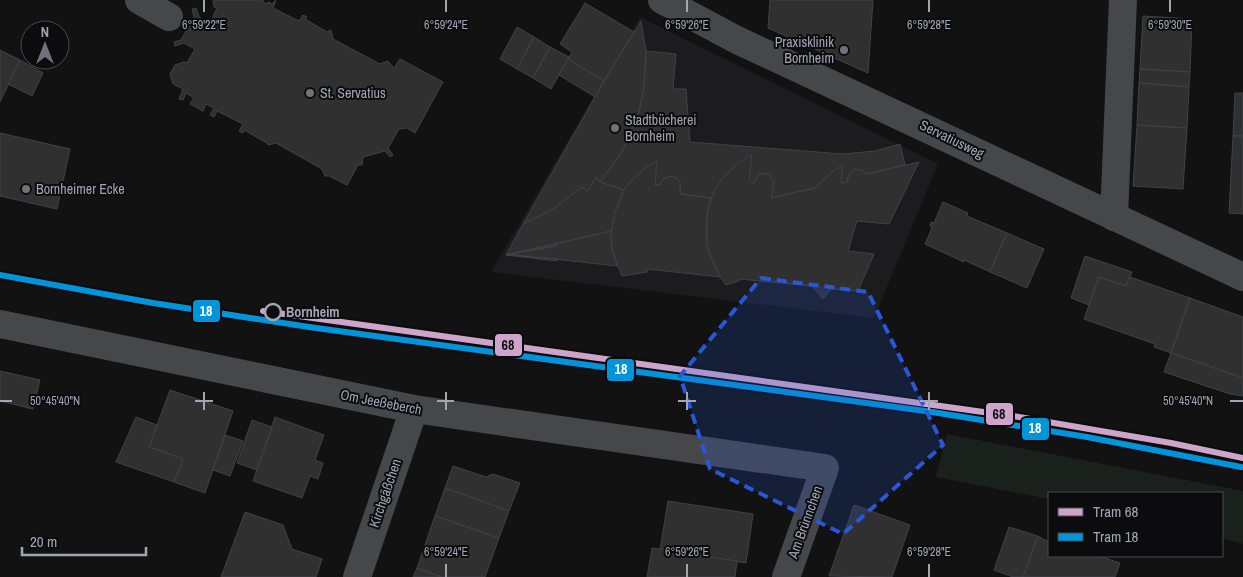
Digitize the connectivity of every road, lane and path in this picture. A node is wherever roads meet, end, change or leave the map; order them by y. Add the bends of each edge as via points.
1 (139, 0) edge
2 (662, 0) edge
3 (1123, 0) edge
4 (169, 17) dead end
5 (1114, 218) junction
6 (1243, 277) edge
7 (0, 324) edge
8 (414, 409) junction
9 (825, 468) joint
10 (357, 577) edge
11 (786, 577) edge

1 - 4 street
2 - 5 street, Servatiusweg via 735,38
3 - 5 street
5 - 6 street, Servatiusweg
7 - 8 street, Om Jeeßeberch
8 - 9 street, Om Jeeßeberch
8 - 10 street, Kirchgäßchen
9 - 11 street, Am Brünnchen

